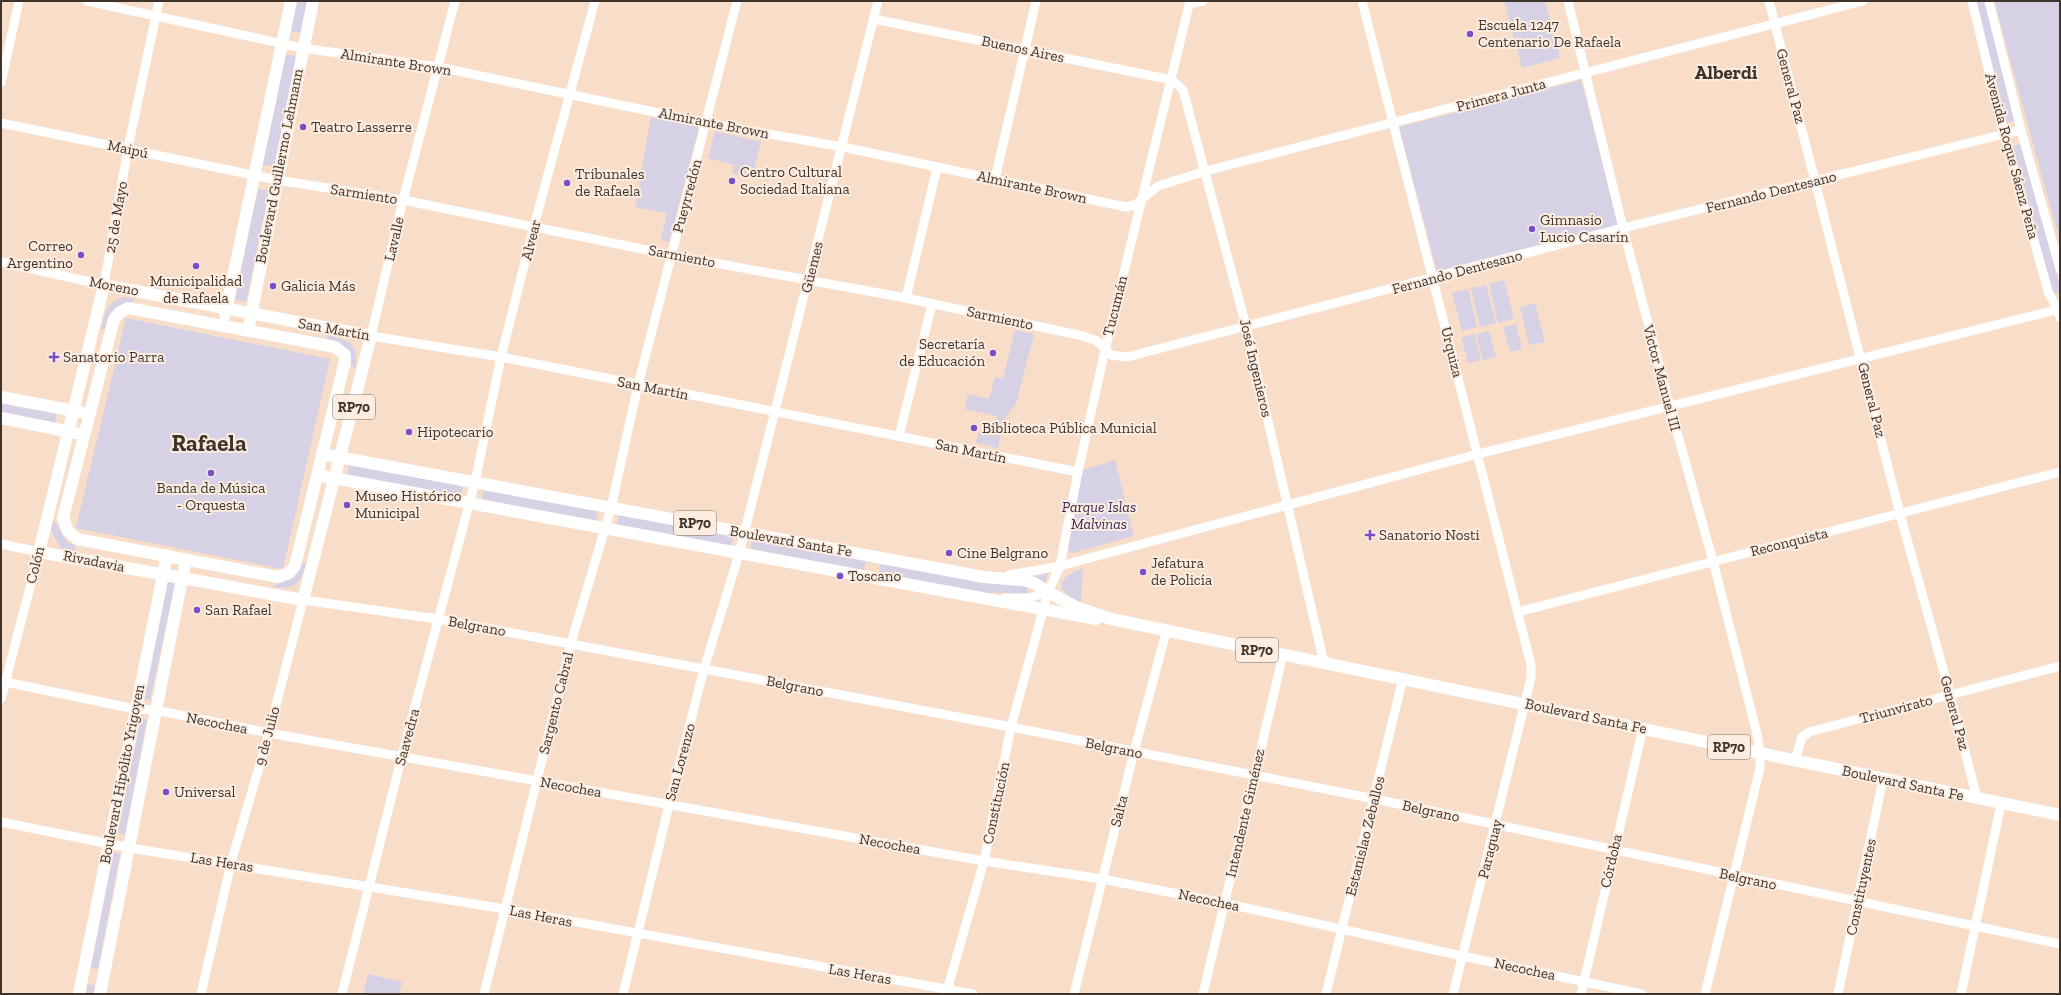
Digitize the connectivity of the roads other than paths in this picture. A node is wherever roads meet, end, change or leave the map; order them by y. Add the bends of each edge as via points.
1 (19, 1) edge
2 (87, 1) edge
3 (159, 1) edge
4 (291, 1) edge
5 (313, 1) edge
6 (455, 1) edge
7 (595, 1) edge
8 (737, 1) edge
9 (878, 1) edge
10 (1036, 1) edge
11 (1204, 1) edge
12 (1362, 1) edge
13 (1568, 1) edge
14 (1769, 1) edge
15 (1863, 1) edge
16 (1972, 1) edge
17 (1989, 1) edge
18 (1190, 3) edge
19 (156, 15) junction
20 (874, 19) junction
21 (1775, 24) junction
22 (282, 44) junction
23 (302, 48) junction
24 (1024, 50) junction
25 (438, 67) junction
26 (1585, 73) junction
27 (1172, 80) junction
28 (1, 83) edge
29 (570, 94) junction
30 (1, 123) edge
31 (707, 123) junction
32 (1393, 123) junction
33 (2022, 130) junction
34 (2004, 134) junction
35 (843, 147) junction
36 (128, 148) junction
37 (937, 168) junction
38 (1206, 172) junction
39 (255, 175) junction
40 (995, 179) junction
41 (277, 180) junction
42 (1815, 181) junction
43 (1142, 198) junction
44 (403, 200) junction
45 (534, 226) junction
46 (1623, 228) junction
47 (671, 255) junction
48 (1, 262) edge
49 (2060, 269) edge
50 (809, 279) junction
51 (1433, 279) junction
52 (104, 285) junction
53 (906, 298) junction
54 (932, 304) junction
55 (227, 309) junction
56 (2060, 311) edge
57 (251, 314) junction
58 (223, 326) junction
59 (1246, 326) junction
60 (248, 331) junction
61 (371, 336) junction
62 (1104, 350) junction
63 (1861, 357) junction
64 (501, 358) junction
65 (638, 385) junction
66 (1, 397) edge
67 (1670, 407) junction
68 (74, 410) junction
69 (774, 412) junction
70 (89, 414) junction
71 (1, 418) edge
72 (69, 431) junction
73 (85, 434) junction
74 (899, 436) junction
75 (322, 454) junction
76 (1478, 454) junction
77 (341, 458) junction
78 (1078, 472) junction
79 (2060, 472) edge
80 (317, 475) junction
81 (335, 479) junction
82 (475, 482) junction
83 (469, 503) junction
84 (1288, 503) junction
85 (611, 508) junction
86 (1900, 514) junction
87 (604, 528) junction
88 (745, 532) junction
89 (1, 544) edge
90 (39, 552) junction
91 (739, 554) junction
92 (167, 555) junction
93 (873, 556) junction
94 (186, 559) junction
95 (1713, 561) junction
96 (1060, 566) junction
97 (163, 575) junction
98 (868, 577) junction
99 (182, 578) junction
100 (992, 578) junction
101 (1048, 592) junction
102 (968, 596) junction
103 (302, 600) junction
104 (1043, 611) junction
105 (1518, 612) junction
106 (438, 619) junction
107 (1111, 619) junction
108 (1167, 629) junction
109 (571, 643) junction
110 (1283, 655) junction
111 (1324, 663) junction
112 (2060, 666) edge
113 (704, 669) junction
114 (1404, 678) junction
115 (3, 681) edge
116 (1950, 694) junction
117 (1, 699) edge
118 (1525, 704) junction
119 (135, 709) junction
120 (155, 710) junction
121 (1011, 727) junction
122 (1643, 728) junction
123 (269, 733) junction
124 (1134, 752) junction
125 (1760, 753) junction
126 (402, 756) junction
127 (1795, 760) junction
128 (1254, 775) junction
129 (1883, 779) junction
130 (536, 781) junction
131 (1977, 798) junction
132 (1375, 799) junction
133 (2001, 804) junction
134 (669, 805) junction
135 (2060, 815) edge
136 (1, 822) edge
137 (1496, 825) junction
138 (109, 844) junction
139 (130, 848) junction
140 (1613, 850) junction
141 (984, 861) junction
142 (231, 863) junction
143 (1732, 876) junction
144 (1102, 879) junction
145 (369, 887) junction
146 (1859, 901) junction
147 (1224, 903) junction
148 (505, 909) junction
149 (1974, 926) junction
150 (1342, 930) junction
151 (638, 934) junction
152 (2060, 944) edge
153 (1462, 956) junction
154 (83, 975) junction
155 (103, 979) junction
156 (1584, 981) junction
157 (946, 992) edge
158 (79, 994) edge
159 (100, 994) edge
160 (201, 994) edge
161 (342, 994) edge
162 (484, 994) edge
163 (623, 994) edge
164 (973, 994) edge
165 (1074, 994) edge
166 (1203, 994) edge
167 (1326, 994) edge
168 (1453, 994) edge
169 (1581, 994) edge
170 (1642, 994) edge
171 (1705, 994) edge
172 (1838, 994) edge
173 (1960, 994) edge

1 - 28 street
2 - 19 street, Almirante Brown
3 - 19 street, 25 de Mayo
4 - 22 main road, Boulevard Guillermo Lehmann
5 - 23 main road, Boulevard Guillermo Lehmann
6 - 25 street, Lavalle
7 - 29 street, Alvear
8 - 31 street, Pueyrredón
9 - 20 street, Güemes
10 - 24 street
11 - 18 street
12 - 32 street, Urquiza
13 - 26 street, Victor Manuel III
14 - 21 street, General Paz
15 - 21 street, Primera Junta
16 - 34 street, Avenida Roque Sáenz Peña
17 - 33 street, Avenida Roque Sáenz Peña
18 - 27 street, Tucumán
19 - 22 street, Almirante Brown
19 - 36 street, 25 de Mayo
20 - 24 street, Buenos Aires
20 - 35 street, Güemes
21 - 26 street, Primera Junta
21 - 42 street, General Paz
22 - 23 street, Almirante Brown
22 - 39 main road, Boulevard Guillermo Lehmann
23 - 25 street, Almirante Brown
23 - 41 main road, Boulevard Guillermo Lehmann
24 - 27 street, Buenos Aires
24 - 40 street
25 - 29 street, Almirante Brown
25 - 44 street, Lavalle
26 - 32 street, Primera Junta
26 - 46 street, Victor Manuel III
27 - 38 street, José Ingenieros via 1183,90
27 - 43 street, Tucumán
29 - 31 street, Almirante Brown
29 - 45 street, Alvear
30 - 36 street, Maipú
31 - 35 street, Almirante Brown
31 - 47 street, Pueyrredón
32 - 38 street, Primera Junta
32 - 51 street, Urquiza
33 - 34 street, Fernando Dentesano
33 - 49 street, Avenida Roque Sáenz Peña
34 - 42 street, Fernando Dentesano
34 - 56 street, Avenida Roque Sáenz Peña via 2049,294
35 - 37 street, Almirante Brown
35 - 50 street, Güemes
36 - 39 street, Maipú
36 - 52 street, 25 de Mayo
37 - 40 street, Almirante Brown
37 - 53 street
38 - 43 street, Primera Junta via 1158,186
38 - 59 street, José Ingenieros
39 - 41 street, Sarmiento
39 - 55 main road, Boulevard Guillermo Lehmann
40 - 43 street, Almirante Brown via 1126,207 1135,205
41 - 44 street, Sarmiento
41 - 57 main road, Boulevard Guillermo Lehmann
42 - 46 street, Fernando Dentesano
42 - 63 street, General Paz
43 - 62 street, Tucumán
44 - 45 street, Sarmiento
44 - 61 street, Lavalle
45 - 47 street, Sarmiento
45 - 64 street, Alvear
46 - 51 street, Fernando Dentesano
46 - 67 street, Victor Manuel III
47 - 50 street, Sarmiento
47 - 65 street, Pueyrredón
48 - 52 street, Moreno
50 - 53 street, Sarmiento
50 - 69 street, Güemes
51 - 59 street, Fernando Dentesano
51 - 76 street, Urquiza
52 - 55 main road, Moreno
52 - 68 main road, 25 de Mayo
53 - 54 street, Sarmiento
54 - 62 street, Sarmiento via 1084,336 1097,341
54 - 74 street
55 - 57 main road, San Martín
55 - 58 main road, Boulevard Guillermo Lehmann
56 - 63 street
57 - 60 main road, Boulevard Guillermo Lehmann
57 - 61 main road, San Martín
58 - 60 main road, San Martín
58 - 70 main road, Moreno via 128,308 120,312 114,319
59 - 62 street, Fernando Dentesano via 1127,358 1111,355
59 - 84 street, José Ingenieros
60 - 75 main road, San Martín via 335,347 345,355
61 - 64 street, San Martín
61 - 77 main road, Lavalle / RP70
62 - 78 street, Tucumán
63 - 67 street
63 - 86 street, General Paz
64 - 65 street, San Martín
64 - 82 street, Alvear
65 - 69 street, San Martín
65 - 85 street, Pueyrredón
66 - 68 main road
67 - 76 street
67 - 95 street, Victor Manuel III
68 - 70 main road
68 - 72 main road, 25 de Mayo
69 - 74 street, San Martín
69 - 88 street, Güemes
70 - 73 main road
71 - 72 main road
72 - 73 main road
72 - 90 main road, Colón
73 - 92 main road, Rivadavia via 64,518 68,532 78,539
74 - 78 street, San Martín
75 - 77 main road, Boulevard Santa Fe
75 - 80 main road
76 - 84 street
76 - 105 street, Urquiza
77 - 81 main road, Lavalle / RP70
77 - 82 main road, Boulevard Santa Fe / RP70
78 - 96 street, Tucumán
79 - 86 street, Reconquista
80 - 81 main road, Boulevard Santa Fe
80 - 94 main road via 295,566 289,573 278,577
81 - 83 main road, Boulevard Santa Fe / RP70
81 - 103 main road, 9 de Julio / RP70
82 - 83 street, Saavedra
82 - 85 main road, Boulevard Santa Fe / RP70
83 - 87 main road, Boulevard Santa Fe / RP70
83 - 106 street, Saavedra
84 - 96 street
84 - 111 street, José Ingenieros
85 - 87 street, Sargento Cabral
85 - 88 main road, Boulevard Santa Fe / RP70
86 - 95 street, Reconquista
86 - 116 street, General Paz
87 - 91 main road, Boulevard Santa Fe / RP70
87 - 109 street, Sargento Cabral
88 - 91 street, San Lorenzo
88 - 93 main road, Boulevard Santa Fe / RP70
89 - 90 street, Rivadavia
90 - 97 main road, Rivadavia
90 - 115 street, Colón
91 - 98 main road, Boulevard Santa Fe / RP70
91 - 113 street, San Lorenzo
92 - 94 main road
92 - 97 main road, Boulevard Hipólito Yrigoyen
93 - 98 main road
93 - 100 main road, Boulevard Santa Fe / RP70
94 - 99 main road, Boulevard Hipólito Yrigoyen
95 - 105 street, Reconquista
95 - 125 street, Victor Manuel III
96 - 100 street
96 - 101 street, Tucumán
97 - 99 main road, Belgrano
97 - 119 main road, Boulevard Hipólito Yrigoyen
98 - 102 main road, Boulevard Santa Fe / RP70
99 - 103 main road, Belgrano
99 - 120 main road, Boulevard Hipólito Yrigoyen
100 - 101 main road, Boulevard Santa Fe / RP70 via 1023,580 1034,583
101 - 102 street via 1028,598
101 - 104 street, Tucumán
101 - 107 main road, Boulevard Santa Fe / RP70 via 1076,607
102 - 104 main road, Boulevard Santa Fe / RP70
103 - 106 street, Belgrano
103 - 123 street, 9 de Julio
104 - 107 main road, Boulevard Santa Fe / RP70
104 - 121 street, Constitución
105 - 118 street, Urquiza via 1531,665
106 - 109 street, Belgrano
106 - 126 street, Saavedra
107 - 108 main road, Boulevard Santa Fe / RP70
108 - 110 main road, Boulevard Santa Fe / RP70
108 - 124 street, Salta
109 - 113 street, Belgrano
109 - 130 street, Sargento Cabral
110 - 111 main road, Boulevard Santa Fe / RP70
110 - 128 street, Intendente Giménez
111 - 114 main road, Boulevard Santa Fe / RP70
112 - 116 street, Triunvirato
113 - 121 street, Belgrano
113 - 134 street, San Lorenzo
114 - 118 main road, Boulevard Santa Fe / RP70
114 - 132 street, Estanislao Zeballos
115 - 117 street, Colón
115 - 119 street, Necochea
116 - 127 street, Triunvirato via 1809,732 1802,737
116 - 131 street, General Paz
118 - 122 main road, Boulevard Santa Fe / RP70
118 - 137 street, Paraguay
119 - 120 street, Necochea
119 - 138 main road, Boulevard Hipólito Yrigoyen
120 - 123 street, Necochea
120 - 139 main road, Boulevard Hipólito Yrigoyen
121 - 124 street, Belgrano
121 - 141 street, Constitución
122 - 125 main road, Boulevard Santa Fe / RP70
122 - 140 street, Córdoba
123 - 126 street, Necochea
123 - 142 street, 9 de Julio
124 - 128 street, Belgrano
124 - 144 street, Salta
125 - 127 main road, Boulevard Santa Fe / RP70
125 - 143 street, Victor Manuel III via 1760,768
126 - 130 street, Necochea
126 - 145 street, Saavedra
127 - 129 main road, Boulevard Santa Fe / RP70
128 - 132 street, Belgrano
128 - 147 street, Intendente Giménez
129 - 131 main road, Boulevard Santa Fe / RP70
129 - 146 street, Constituyentes
130 - 134 street, Necochea
130 - 148 street, Sargento Cabral
131 - 133 main road, Boulevard Santa Fe / RP70
132 - 137 street, Belgrano
132 - 150 street, Estanislao Zeballos
133 - 135 main road, Boulevard Santa Fe / RP70
133 - 149 street
134 - 141 street, Necochea
134 - 151 street, San Lorenzo
136 - 138 street, Las Heras
137 - 140 street, Belgrano
137 - 153 street, Paraguay
138 - 139 street, Las Heras
138 - 154 main road, Boulevard Hipólito Yrigoyen
139 - 142 street, Las Heras
139 - 155 main road, Boulevard Hipólito Yrigoyen
140 - 143 street, Belgrano
140 - 156 street, Córdoba
141 - 144 street, Necochea
141 - 157 street, Constitución
142 - 145 street, Las Heras
142 - 160 street, 9 de Julio
143 - 146 street, Belgrano
143 - 171 street, Victor Manuel III
144 - 147 street, Necochea
144 - 165 street, Salta
145 - 148 street, Las Heras
145 - 161 street, Saavedra
146 - 149 street, Belgrano
146 - 172 street, Constituyentes
147 - 150 street, Necochea
147 - 166 street, Intendente Giménez
148 - 151 street, Las Heras
148 - 162 street, Sargento Cabral
149 - 152 street, Belgrano
149 - 173 street
150 - 153 street, Necochea
150 - 167 street, Estanislao Zeballos
151 - 157 street, Las Heras
151 - 163 street, San Lorenzo
153 - 156 street, Necochea
153 - 168 street, Paraguay
154 - 155 main road
154 - 158 main road, Boulevard Hipólito Yrigoyen
155 - 159 main road, Boulevard Hipólito Yrigoyen
156 - 169 street, Córdoba
156 - 170 street, Necochea
157 - 164 street, Las Heras

